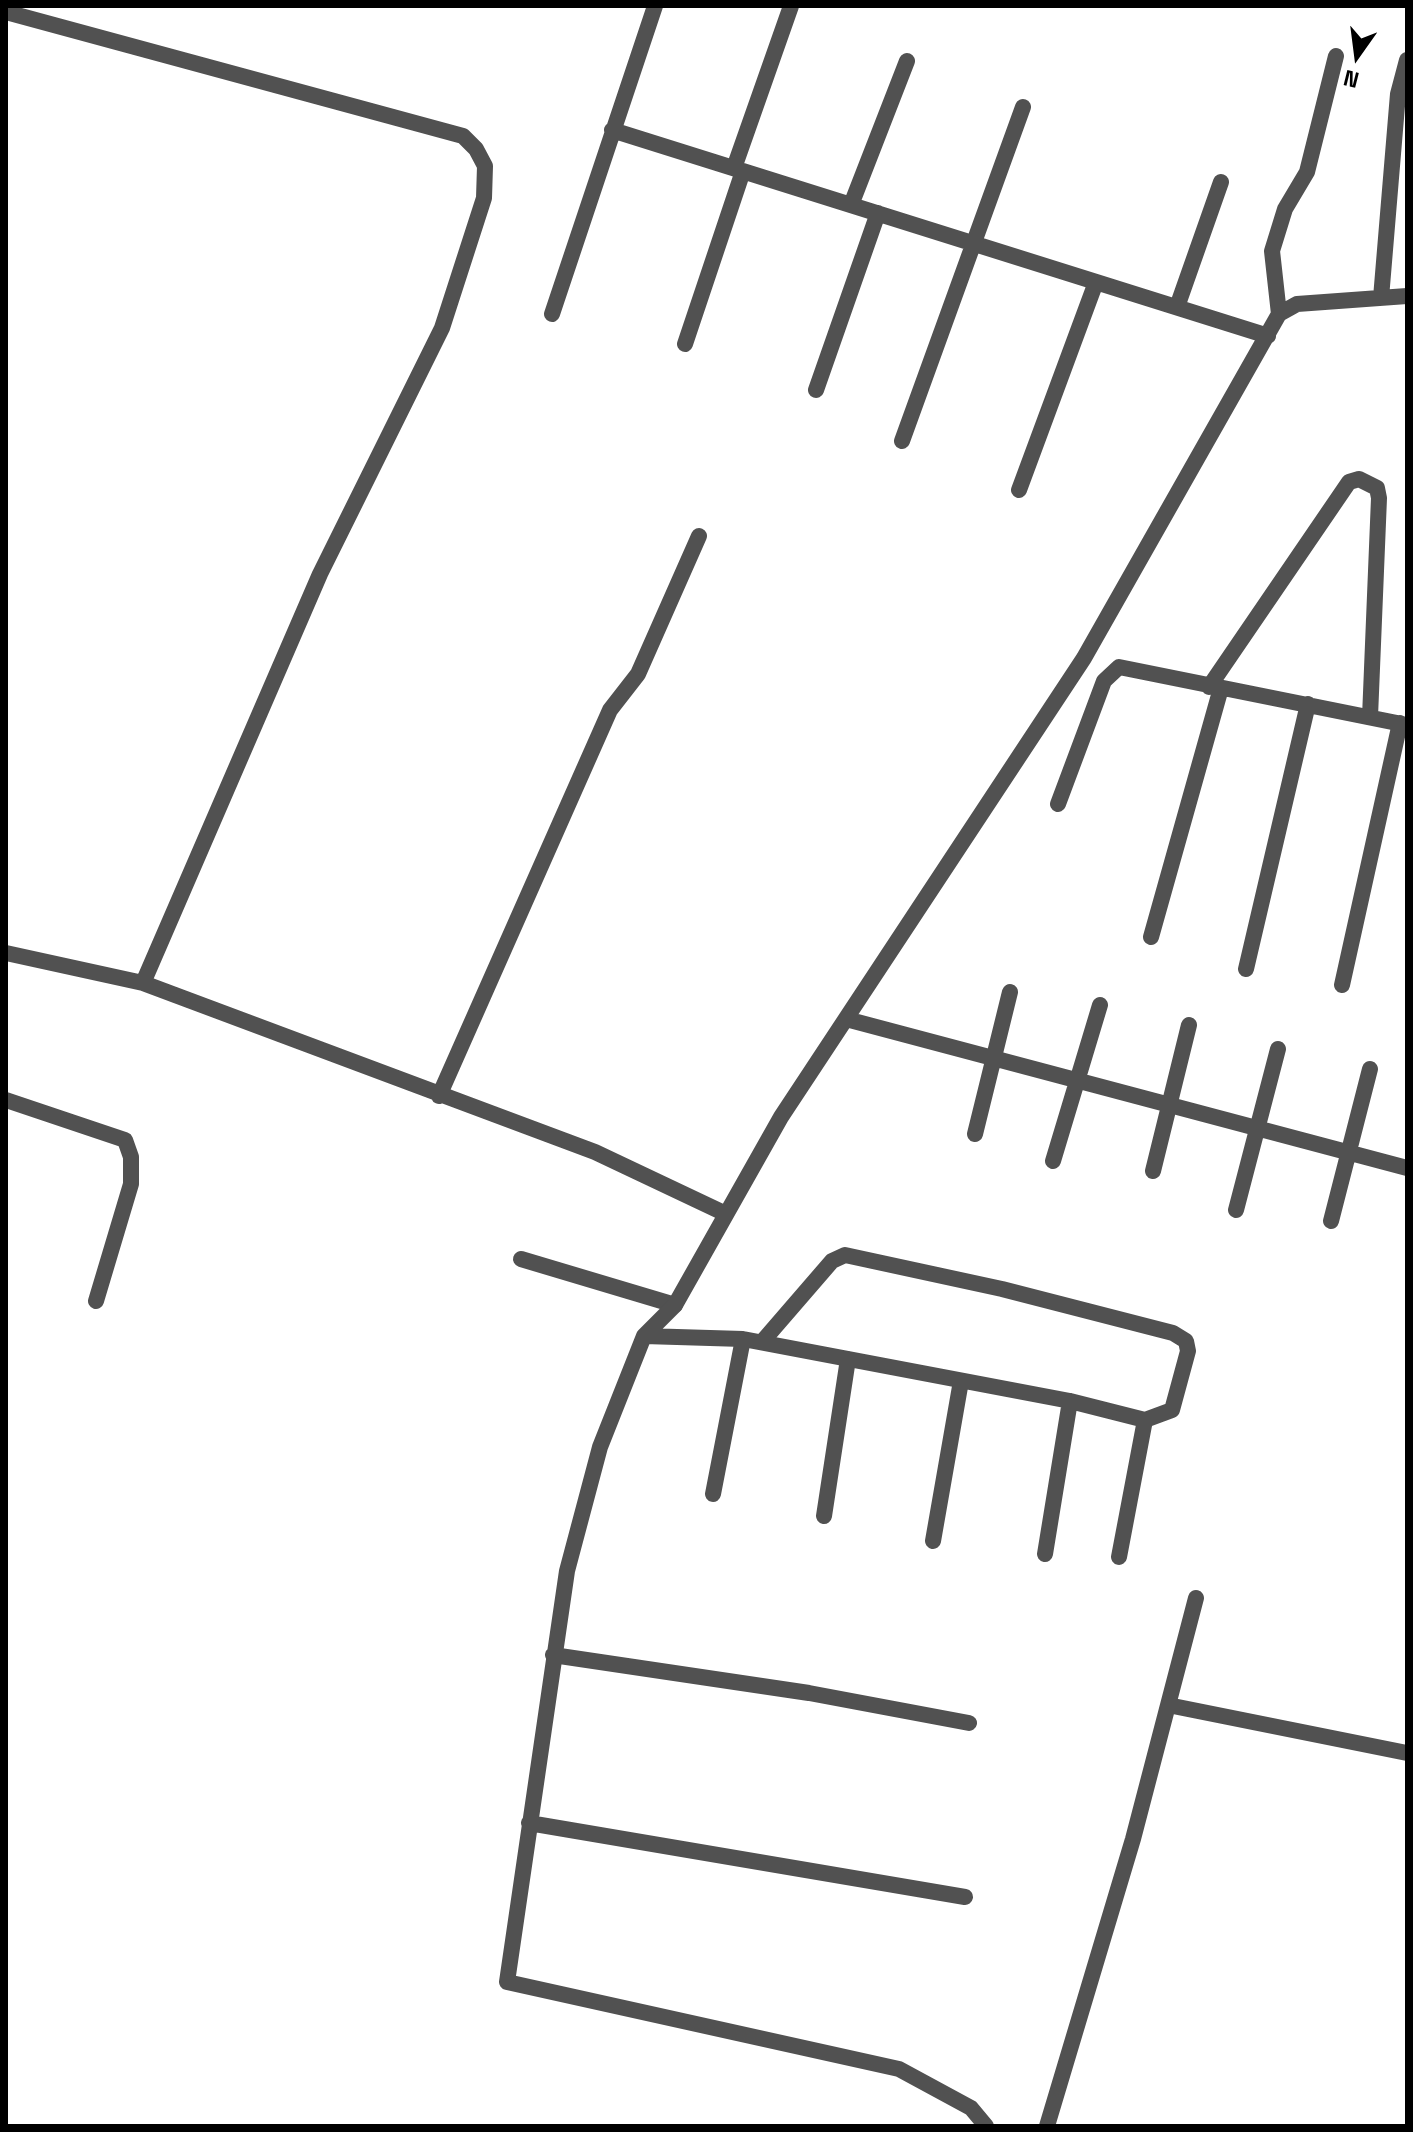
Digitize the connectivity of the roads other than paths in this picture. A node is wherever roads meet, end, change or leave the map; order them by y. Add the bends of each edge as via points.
1 (655, 6) edge
2 (791, 6) edge
3 (6, 12) edge
4 (1336, 56) dead end
5 (1407, 60) edge
6 (907, 61) dead end
7 (1023, 107) dead end
8 (612, 130) junction
9 (739, 169) junction
10 (1221, 182) dead end
11 (851, 205) junction
12 (878, 213) junction
13 (974, 244) junction
14 (1096, 282) junction
15 (1407, 296) edge
16 (1381, 298) junction
17 (1177, 307) junction
18 (552, 314) dead end
19 (1279, 314) junction
20 (1268, 336) junction
21 (685, 344) dead end
22 (816, 390) dead end
23 (902, 441) dead end
24 (1019, 490) dead end
25 (699, 536) dead end
26 (1215, 688) junction
27 (1308, 704) junction
28 (1370, 717) junction
29 (1404, 724) edge
30 (1058, 804) dead end
31 (1151, 937) dead end
32 (6, 953) edge
33 (1246, 969) dead end
34 (143, 983) junction
35 (1342, 985) dead end
36 (1010, 992) dead end
37 (1100, 1005) dead end
38 (846, 1019) junction
39 (1189, 1025) dead end
40 (1278, 1049) dead end
41 (994, 1058) junction
42 (1370, 1069) dead end
43 (1078, 1081) junction
44 (439, 1096) junction
45 (6, 1100) edge
46 (1168, 1104) junction
47 (1258, 1128) junction
48 (975, 1134) dead end
49 (1349, 1152) junction
50 (1053, 1161) dead end
51 (1407, 1168) edge
52 (1153, 1171) dead end
53 (1236, 1210) dead end
54 (726, 1214) junction
55 (1331, 1221) dead end
56 (521, 1259) dead end
57 (96, 1301) dead end
58 (675, 1305) junction
59 (644, 1336) junction
60 (743, 1339) junction
61 (762, 1342) junction
62 (848, 1359) junction
63 (961, 1381) junction
64 (1070, 1401) junction
65 (1145, 1420) junction
66 (713, 1494) dead end
67 (824, 1516) dead end
68 (933, 1541) dead end
69 (1045, 1554) dead end
70 (1119, 1557) dead end
71 (1196, 1598) dead end
72 (553, 1655) junction
73 (1168, 1705) junction
74 (969, 1723) dead end
75 (1407, 1753) edge
76 (529, 1823) junction
77 (965, 1897) dead end
78 (986, 2126) edge
79 (1047, 2126) edge

1 - 8 street
2 - 9 street
3 - 34 street via 463,136 485,166 484,198 442,328 320,574
4 - 19 street via 1307,172 1285,209 1272,251
5 - 16 street via 1398,94
6 - 11 street
7 - 13 street
8 - 9 street
8 - 18 street
9 - 11 street
9 - 21 street
10 - 17 street
11 - 12 street
12 - 13 street
12 - 22 street
13 - 14 street
13 - 23 street
14 - 17 street
14 - 24 street
15 - 16 street
16 - 19 street via 1297,304
17 - 20 street
19 - 20 street
20 - 38 street via 1084,658
25 - 44 street via 638,674 610,710
26 - 27 street
26 - 28 street via 1349,482 1359,479 1377,488 1379,498
26 - 30 street via 1113,669
26 - 31 street
27 - 28 street
27 - 33 street
28 - 29 street
29 - 35 street
32 - 34 street
34 - 44 street
36 - 41 street
37 - 43 street
38 - 41 street
38 - 54 street
39 - 46 street
40 - 47 street
41 - 43 street
41 - 48 street
42 - 49 street
43 - 46 street
43 - 50 street
44 - 54 street via 595,1152
45 - 57 street via 125,1140 131,1184
46 - 47 street
46 - 52 street
47 - 49 street
47 - 53 street
49 - 51 street
49 - 55 street
54 - 58 street
56 - 58 street
58 - 59 street
59 - 60 street
59 - 72 street via 600,1447 567,1571
60 - 61 street
60 - 66 street
61 - 62 street
61 - 65 street via 832,1261 845,1255 866,1259 1173,1333 1186,1341 1188,1351 1172,1410
62 - 63 street
62 - 67 street
63 - 64 street
63 - 68 street
64 - 65 street
64 - 69 street
65 - 70 street
71 - 73 street
72 - 74 street
72 - 76 street
73 - 75 street
73 - 79 street
76 - 77 street
76 - 78 street via 507,1982 899,2069 971,2108

